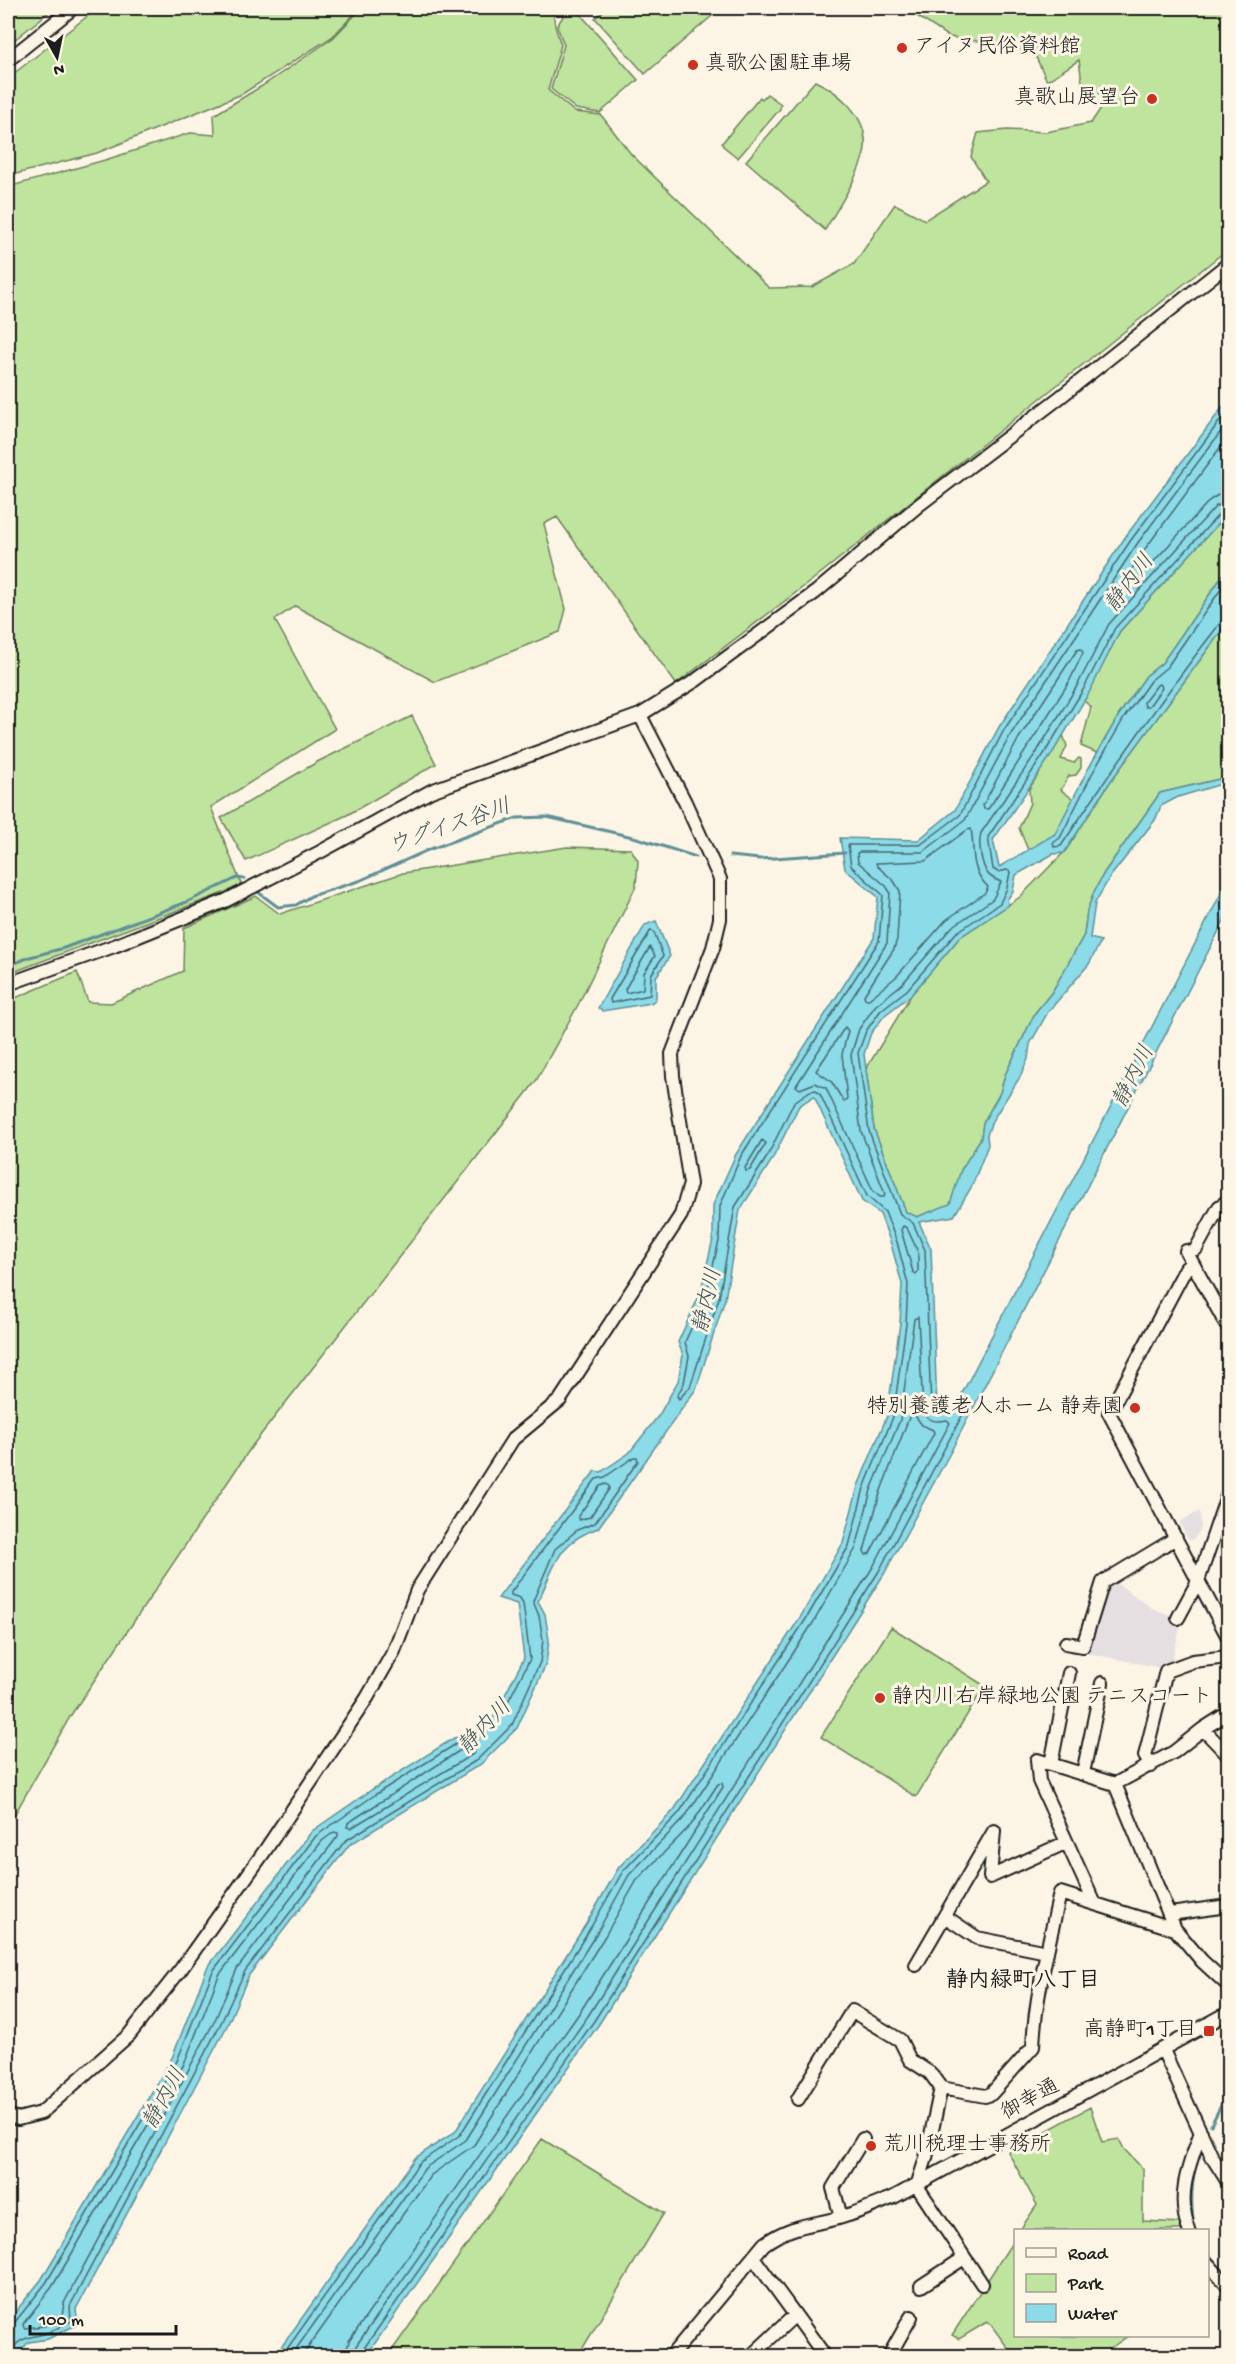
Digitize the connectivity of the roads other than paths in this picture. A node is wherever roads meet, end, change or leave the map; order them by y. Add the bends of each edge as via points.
1 (73, 8) edge
2 (8, 60) edge
3 (1228, 264) edge
4 (640, 715) junction
5 (8, 984) edge
6 (1228, 1201) edge
7 (1186, 1268) dead end
8 (1228, 1328) edge
9 (1228, 1493) edge
10 (1176, 1538) junction
11 (1198, 1581) junction
12 (1178, 1618) dead end
13 (1228, 1637) edge
14 (1066, 1643) dead end
15 (1228, 1657) edge
16 (1069, 1673) dead end
17 (1102, 1683) dead end
18 (1228, 1713) edge
19 (1203, 1729) junction
20 (1228, 1755) edge
21 (1051, 1764) junction
22 (1151, 1766) junction
23 (1083, 1773) junction
24 (1115, 1784) junction
25 (1065, 1843) junction
26 (1095, 1904) junction
27 (1228, 1906) edge
28 (1170, 1914) junction
29 (946, 1917) junction
30 (1175, 1929) junction
31 (1047, 1952) junction
32 (916, 1965) dead end
33 (1228, 1985) edge
34 (1228, 2013) edge
35 (1163, 2050) junction
36 (941, 2088) junction
37 (798, 2098) dead end
38 (8, 2115) edge
39 (1201, 2132) junction
40 (862, 2139) dead end
41 (1228, 2181) edge
42 (917, 2186) junction
43 (841, 2217) junction
44 (1189, 2229) edge
45 (753, 2257) junction
46 (964, 2258) junction
47 (1209, 2265) edge
48 (982, 2284) dead end
49 (921, 2286) dead end
50 (1228, 2286) edge
51 (795, 2315) junction
52 (911, 2317) dead end
53 (671, 2356) edge
54 (751, 2356) edge
55 (825, 2356) edge
56 (889, 2356) edge

1 - 2 street
3 - 4 street via 919,505 816,592 695,681
4 - 5 street via 431,791 225,901
4 - 38 street via 720,879 720,920 672,1054 690,1184 681,1215 560,1400 513,1439 417,1590 394,1651 367,1698 181,1969 129,2035 41,2113 18,2119
6 - 8 street via 1219,1207 1191,1250
7 - 10 street via 1109,1413
9 - 11 street
10 - 11 street
10 - 14 street via 1103,1582 1083,1646
11 - 12 street
11 - 13 street
15 - 22 street via 1193,1661 1166,1671 1144,1756
16 - 21 street
17 - 23 street
18 - 19 street
19 - 20 street
19 - 22 street
21 - 23 street
21 - 25 street via 1037,1760 1039,1781
22 - 24 street
23 - 24 street
24 - 28 street
25 - 26 street
25 - 29 street via 990,1877 994,1831
26 - 30 street
26 - 31 street via 1060,1893
27 - 28 street
28 - 30 street
29 - 31 street via 977,1938
29 - 32 street
30 - 33 street
31 - 36 street via 1033,2047 991,2094
34 - 35 street, 御幸通
35 - 39 street
35 - 42 street, 御幸通
36 - 37 street via 930,2073 910,2060 900,2040 852,2012
36 - 42 street via 927,2158
39 - 41 street
39 - 44 street via 1185,2175 1184,2216
40 - 43 street via 833,2188
42 - 43 street, 御幸通
42 - 46 street
43 - 45 street, 御幸通 via 779,2233
45 - 51 street
45 - 53 street, 御幸通
46 - 48 street
46 - 49 street
47 - 50 street
51 - 54 street
51 - 55 street
52 - 56 street

